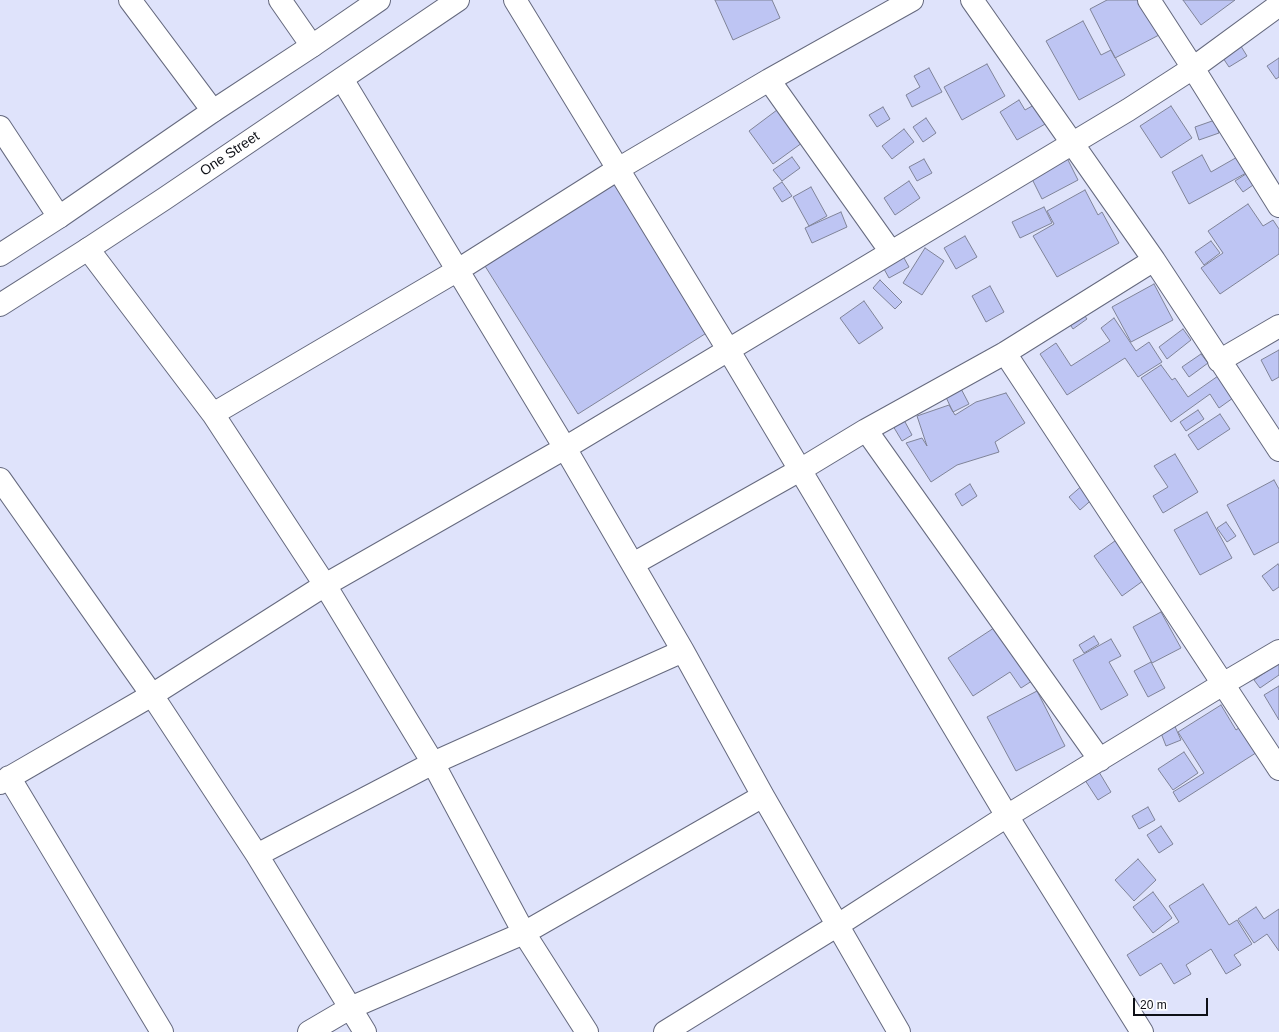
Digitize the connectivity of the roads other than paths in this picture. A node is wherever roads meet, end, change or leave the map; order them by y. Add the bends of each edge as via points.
1 (130, 0) edge
2 (280, 0) edge
3 (379, 0) edge
4 (458, 0) edge
5 (515, 0) edge
6 (912, 0) edge
7 (972, 0) edge
8 (1149, 0) edge
9 (1279, 5) edge
10 (312, 46) junction
11 (1193, 68) junction
12 (342, 79) junction
13 (769, 80) junction
14 (213, 111) junction
15 (0, 127) edge
16 (1073, 143) junction
17 (618, 169) junction
18 (1279, 206) edge
19 (59, 217) junction
20 (88, 249) junction
21 (891, 252) junction
22 (0, 255) edge
23 (1154, 260) junction
24 (458, 270) junction
25 (0, 305) edge
26 (1279, 326) edge
27 (729, 351) junction
28 (1005, 353) junction
29 (1220, 361) junction
30 (213, 414) junction
31 (866, 430) junction
32 (565, 448) junction
33 (1279, 450) edge
34 (800, 470) junction
35 (0, 479) edge
36 (633, 564) junction
37 (325, 585) junction
38 (683, 651) junction
39 (1279, 651) edge
40 (1223, 684) junction
41 (152, 695) junction
42 (1100, 760) junction
43 (433, 763) junction
44 (1279, 769) edge
45 (4, 780) edge
46 (763, 796) junction
47 (1007, 816) junction
48 (257, 855) junction
49 (838, 925) junction
50 (524, 933) junction
51 (350, 1008) junction
52 (162, 1032) edge
53 (309, 1032) edge
54 (365, 1032) edge
55 (587, 1032) edge
56 (665, 1032) edge
57 (899, 1032) edge
58 (1142, 1032) edge

1 - 14 street
2 - 10 street
3 - 10 street
4 - 12 street, One Street
5 - 17 street
6 - 13 street
7 - 16 street
8 - 11 street
9 - 11 street
10 - 14 street
11 - 16 street
11 - 18 street
12 - 20 street, One Street
12 - 24 street
13 - 17 street
13 - 21 street
14 - 19 street
15 - 19 street
16 - 21 street
16 - 23 street
17 - 24 street
17 - 27 street
19 - 22 street
20 - 25 street, One Street
20 - 30 street
21 - 27 street
23 - 28 street
23 - 29 street
24 - 30 street
24 - 32 street
26 - 29 street
27 - 32 street
27 - 34 street
28 - 31 street
28 - 40 street
29 - 33 street
30 - 37 street
31 - 34 street
31 - 42 street
32 - 36 street
32 - 37 street
34 - 36 street
34 - 47 street
35 - 41 street
36 - 38 street
37 - 41 street
37 - 43 street
38 - 43 street
38 - 46 street
39 - 40 street
40 - 42 street
40 - 44 street
41 - 45 street
41 - 48 street
42 - 47 street
43 - 48 street
43 - 50 street
45 - 52 street
46 - 49 street
46 - 50 street
47 - 49 street
47 - 58 street
48 - 51 street
49 - 56 street
49 - 57 street
50 - 51 street
50 - 55 street
51 - 53 street
51 - 54 street

